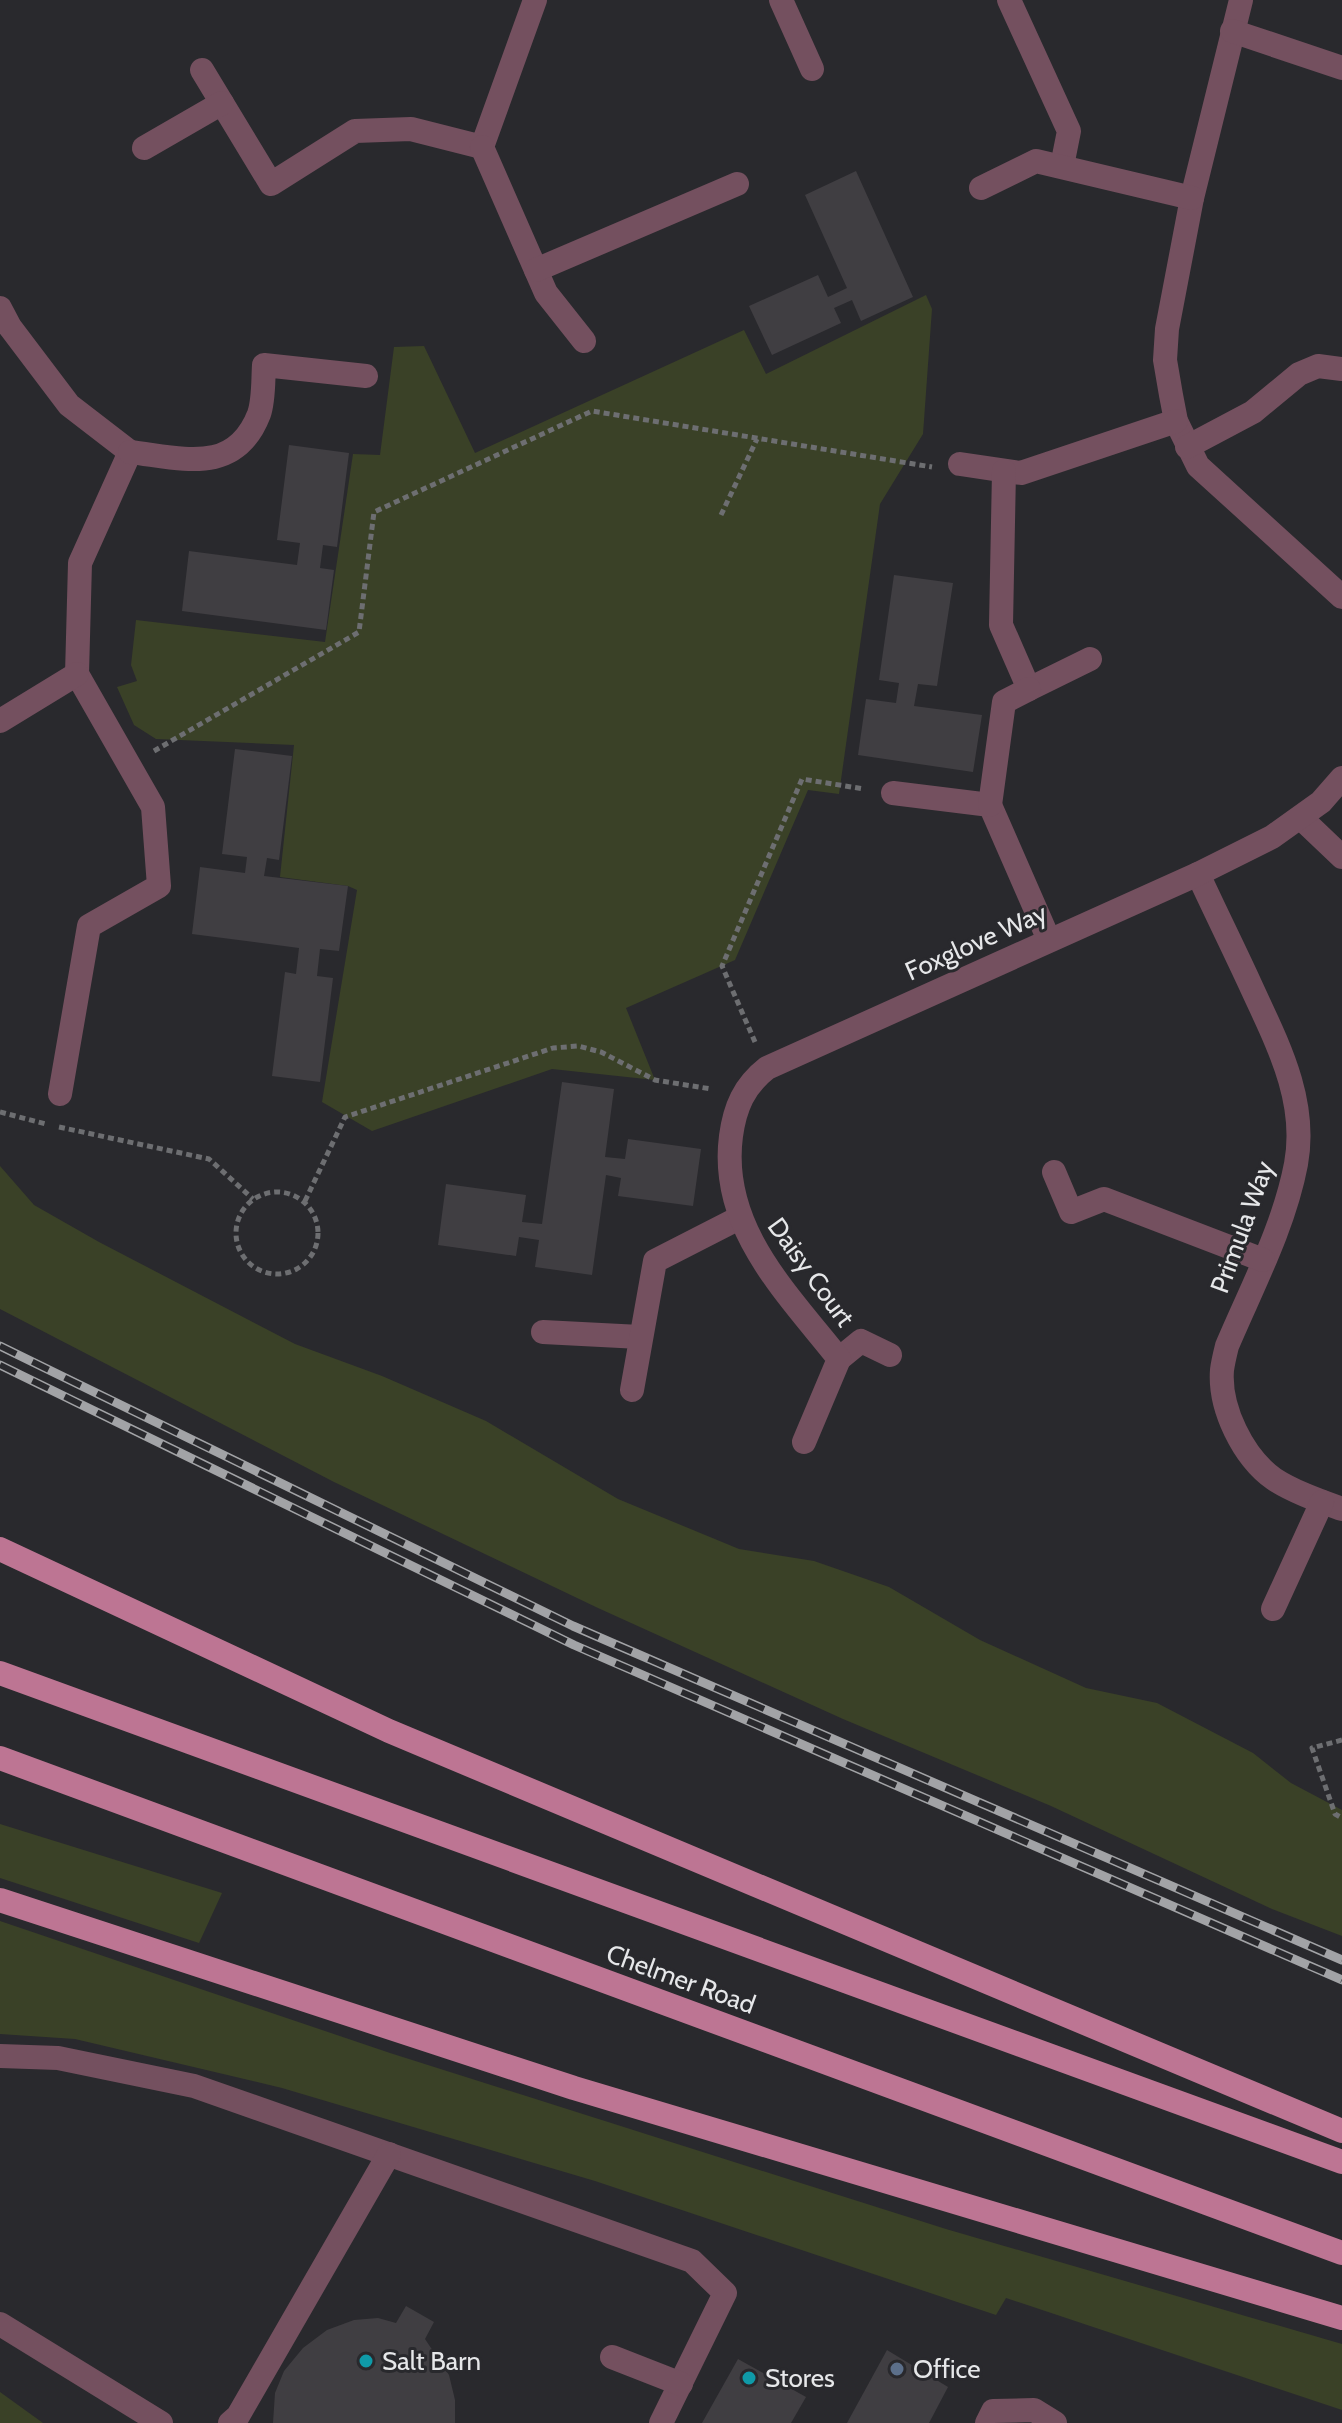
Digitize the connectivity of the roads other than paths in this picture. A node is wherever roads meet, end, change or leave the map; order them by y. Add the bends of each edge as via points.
1 (535, 0) edge
2 (781, 0) edge
3 (1009, 0) edge
4 (1241, 0) edge
5 (1232, 31) junction
6 (1342, 68) edge
7 (812, 69) dead end
8 (202, 70) dead end
9 (222, 103) junction
10 (482, 147) junction
11 (144, 148) dead end
12 (1062, 166) junction
13 (737, 184) dead end
14 (981, 188) dead end
15 (1192, 198) junction
16 (536, 270) junction
17 (0, 308) edge
18 (584, 341) dead end
19 (1342, 369) edge
20 (366, 376) dead end
21 (1176, 421) junction
22 (1187, 447) junction
23 (130, 452) junction
24 (960, 464) road end
25 (1004, 471) junction
26 (1342, 597) edge
27 (1090, 659) dead end
28 (77, 674) junction
29 (1029, 689) junction
30 (0, 721) edge
31 (1342, 778) edge
32 (893, 793) road end
33 (990, 805) junction
34 (1301, 818) junction
35 (1342, 857) edge
36 (1198, 874) junction
37 (1049, 940) junction
38 (60, 1094) dead end
39 (1054, 1172) dead end
40 (739, 1218) junction
41 (1263, 1260) junction
42 (543, 1332) dead end
43 (640, 1337) junction
44 (890, 1355) dead end
45 (839, 1359) junction
46 (632, 1390) dead end
47 (804, 1442) dead end
48 (1332, 1506) edge
49 (0, 1549) edge
50 (1273, 1609) dead end
51 (0, 1673) edge
52 (0, 1758) edge
53 (0, 1900) edge
54 (0, 2056) edge
55 (1342, 2131) edge
56 (389, 2154) junction
57 (1342, 2162) edge
58 (1342, 2253) edge
59 (1342, 2318) edge
60 (0, 2324) edge
61 (612, 2357) dead end
62 (681, 2384) junction
63 (161, 2423) edge
64 (230, 2423) edge
65 (661, 2423) edge
66 (987, 2423) edge
67 (1055, 2423) edge

1 - 10 street
2 - 7 street
3 - 12 street via 1069,131
4 - 5 street
5 - 6 street
5 - 15 street
8 - 9 street
9 - 10 street via 271,184 355,131 411,129
9 - 11 street
10 - 16 street
12 - 14 street via 1036,161
12 - 15 street
13 - 16 street
15 - 21 street via 1167,329 1165,360
16 - 18 street via 546,293
17 - 23 street via 69,405
19 - 22 street via 1318,366 1299,374 1253,412
20 - 23 street via 264,365 259,413 240,446 206,461
21 - 22 street
21 - 25 street via 1021,473
22 - 26 street via 1215,483
23 - 28 street via 80,563
24 - 25 street
25 - 29 street via 1001,625
27 - 29 street
28 - 30 street
28 - 38 street via 153,807 159,886 89,926
29 - 33 street via 1004,702
31 - 34 street, Foxglove Way
32 - 33 street
33 - 37 street
34 - 35 street
34 - 36 street, Foxglove Way
36 - 37 street, Foxglove Way
36 - 41 street, Primula Way via 1277,1042 1294,1092 1299,1125 1296,1161
37 - 40 street, Foxglove Way via 767,1068 750,1081 733,1120 729,1154 730,1188
39 - 41 street via 1071,1212 1104,1199
40 - 43 street via 655,1261
40 - 45 street, Daisy Court via 778,1282
41 - 48 street, Primula Way via 1227,1346 1222,1372 1225,1399 1253,1458 1274,1479
42 - 43 street
43 - 46 street
44 - 45 street, Daisy Court via 861,1341
45 - 47 street, Daisy Court
48 - 50 street
49 - 55 main road via 389,1731
51 - 57 main road
52 - 58 main road, Chelmer Road
53 - 59 main road via 574,2088
54 - 56 street via 58,2058 194,2086
56 - 62 street via 692,2261 725,2293
56 - 64 street
60 - 63 street
61 - 62 street
62 - 65 street
66 - 67 street via 993,2411 1034,2410

